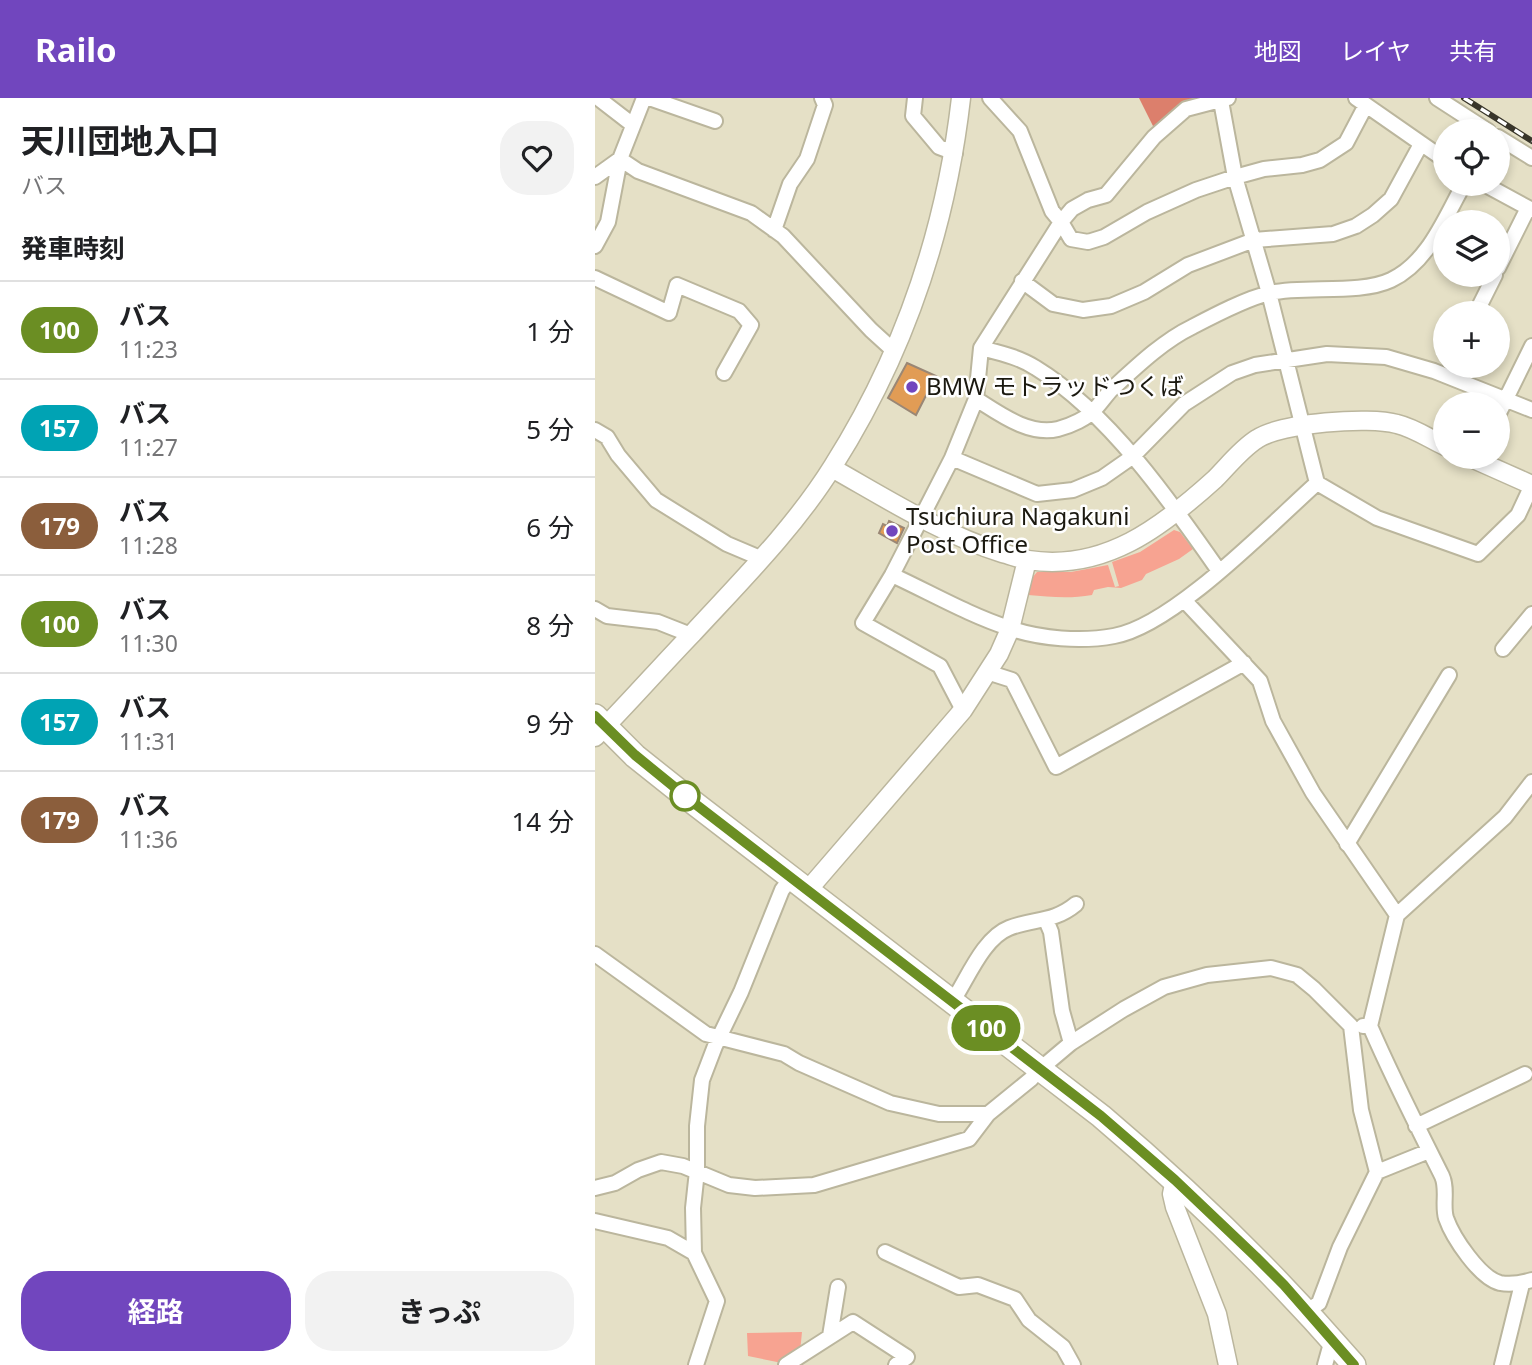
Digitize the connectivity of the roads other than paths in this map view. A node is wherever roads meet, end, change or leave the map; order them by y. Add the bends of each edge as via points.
1 (647, 98) edge
2 (822, 98) edge
3 (915, 98) edge
4 (961, 98) edge
5 (990, 98) edge
6 (1437, 98) edge
7 (599, 99) edge
8 (1225, 99) edge
9 (1361, 102) edge
10 (1469, 119) edge
11 (715, 121) dead end
12 (633, 125) junction
13 (1421, 144) junction
14 (1510, 144) edge
15 (1433, 152) edge
16 (955, 153) junction
17 (1532, 158) edge
18 (620, 159) junction
19 (595, 177) edge
20 (1235, 177) junction
21 (1457, 196) edge
22 (1506, 196) edge
23 (1530, 209) edge
24 (1061, 222) junction
25 (774, 230) junction
26 (1254, 240) junction
27 (595, 246) edge
28 (1510, 246) edge
29 (595, 278) edge
30 (1022, 281) junction
31 (1269, 293) junction
32 (1532, 346) edge
33 (981, 348) junction
34 (893, 350) junction
35 (1287, 362) junction
36 (1433, 367) edge
37 (724, 373) dead end
38 (1464, 378) edge
39 (1493, 392) edge
40 (1510, 393) edge
41 (976, 400) junction
42 (1510, 400) edge
43 (1532, 410) edge
44 (1093, 412) junction
45 (1303, 424) junction
46 (595, 430) edge
47 (1433, 440) edge
48 (1132, 457) junction
49 (952, 458) junction
50 (832, 468) junction
51 (1497, 469) edge
52 (1317, 483) junction
53 (1532, 485) edge
54 (1178, 512) junction
55 (922, 518) junction
56 (760, 558) junction
57 (1027, 560) junction
58 (1219, 571) junction
59 (893, 575) junction
60 (1184, 600) junction
61 (595, 609) edge
62 (1532, 614) edge
63 (1010, 629) junction
64 (691, 635) junction
65 (1503, 649) dead end
66 (1244, 663) junction
67 (988, 672) junction
68 (1449, 675) dead end
69 (963, 710) junction
70 (599, 727) edge
71 (1532, 782) edge
72 (1347, 844) junction
73 (799, 884) junction
74 (1076, 904) dead end
75 (1397, 915) junction
76 (1046, 920) junction
77 (595, 954) edge
78 (953, 1002) junction
79 (1351, 1026) junction
80 (1370, 1026) junction
81 (719, 1038) junction
82 (1072, 1043) junction
83 (1039, 1070) junction
84 (1525, 1074) dead end
85 (988, 1114) junction
86 (1416, 1126) junction
87 (1429, 1151) junction
88 (697, 1171) junction
89 (1377, 1172) junction
90 (1175, 1180) junction
91 (595, 1188) edge
92 (1207, 1211) junction
93 (595, 1221) edge
94 (1184, 1231) junction
95 (885, 1252) dead end
96 (694, 1253) junction
97 (1527, 1282) edge
98 (838, 1287) dead end
99 (1307, 1311) junction
100 (830, 1336) junction
101 (1332, 1340) junction
102 (696, 1365) edge
103 (786, 1365) edge
104 (896, 1365) edge
105 (1073, 1365) edge
106 (1228, 1365) edge
107 (1325, 1365) edge
108 (1354, 1365) edge
109 (1502, 1365) edge

1 - 11 street
1 - 12 street
2 - 25 street via 825,105 807,159 790,184
3 - 16 street via 913,116 939,147
4 - 16 street
5 - 24 street via 1020,131 1052,211
6 - 10 street
7 - 12 street
8 - 20 street
8 - 24 street via 1187,109 1154,137 1106,195 1072,209
9 - 13 street
9 - 20 street via 1346,143 1319,160
12 - 18 street
13 - 15 street
13 - 26 street via 1391,199 1356,226 1333,234
14 - 17 street
16 - 34 street via 921,285
18 - 19 street
18 - 25 street via 751,214
18 - 27 street via 608,222
20 - 24 street via 1196,190 1088,242 1072,239
20 - 26 street
21 - 31 street via 1427,250 1391,280 1369,286
22 - 23 street
23 - 28 street
24 - 30 street
25 - 34 street
26 - 30 street via 1188,265 1111,306 1083,310 1053,303
26 - 31 street
29 - 37 street via 669,313 677,285 739,311 751,325
30 - 33 street
31 - 35 street
31 - 44 street via 1188,328 1110,390
32 - 40 street
33 - 41 street
33 - 44 street via 1035,368
34 - 50 street via 875,393
35 - 36 street via 1327,354 1362,355
35 - 45 street
35 - 48 street via 1232,373 1185,404
38 - 39 street
41 - 44 street via 1039,431 1059,429
41 - 49 street
42 - 43 street
44 - 48 street
45 - 47 street via 1397,424
45 - 52 street
45 - 54 street via 1257,438
46 - 56 street via 607,437 656,500 727,544
48 - 49 street via 1102,478 1073,490 1037,494
48 - 54 street
49 - 55 street
50 - 55 street
50 - 56 street
51 - 53 street
52 - 53 street via 1377,517 1478,554 1518,515
52 - 58 street
54 - 57 street via 1112,552 1065,561
54 - 58 street
55 - 57 street via 967,540
55 - 59 street
56 - 64 street
57 - 63 street
58 - 60 street
59 - 63 street
59 - 69 street via 863,624 940,666
60 - 63 street via 1146,625 1116,636 1054,638
60 - 66 street
61 - 64 street via 658,622
62 - 65 street
63 - 67 street
64 - 70 street
66 - 67 street via 1056,766 1012,681
66 - 72 street via 1260,681 1273,721
67 - 69 street
68 - 72 street
69 - 73 street
70 - 73 highway
71 - 75 street via 1505,817
72 - 75 street
73 - 78 highway
73 - 81 street via 782,890
74 - 76 street via 1065,914
75 - 80 street
76 - 78 street via 1006,929 979,954
76 - 82 street
77 - 81 street via 706,1034
78 - 83 highway
79 - 80 street
79 - 82 street via 1297,975 1271,968 1207,975 1164,987
79 - 89 street via 1361,1110
80 - 86 street
81 - 85 street via 784,1054 890,1103 939,1114
81 - 88 street via 702,1080
82 - 83 street
83 - 85 street
83 - 90 highway
84 - 86 street
85 - 88 street via 969,1139 814,1185 729,1185
86 - 87 street
87 - 89 street
87 - 97 street via 1444,1181 1445,1217 1457,1241 1484,1274 1499,1283
88 - 91 street via 661,1162
88 - 96 street
89 - 99 street via 1319,1303
90 - 92 highway
90 - 94 street via 1172,1194
92 - 94 street via 1193,1217
92 - 99 highway
93 - 96 street via 668,1238
94 - 106 street via 1217,1314
95 - 105 street via 959,1287 978,1285 1015,1298 1029,1320 1063,1347
96 - 102 street via 717,1301
97 - 109 street
98 - 100 street
99 - 101 highway
100 - 103 street
100 - 104 street via 853,1322 907,1357
101 - 107 street
101 - 108 highway

